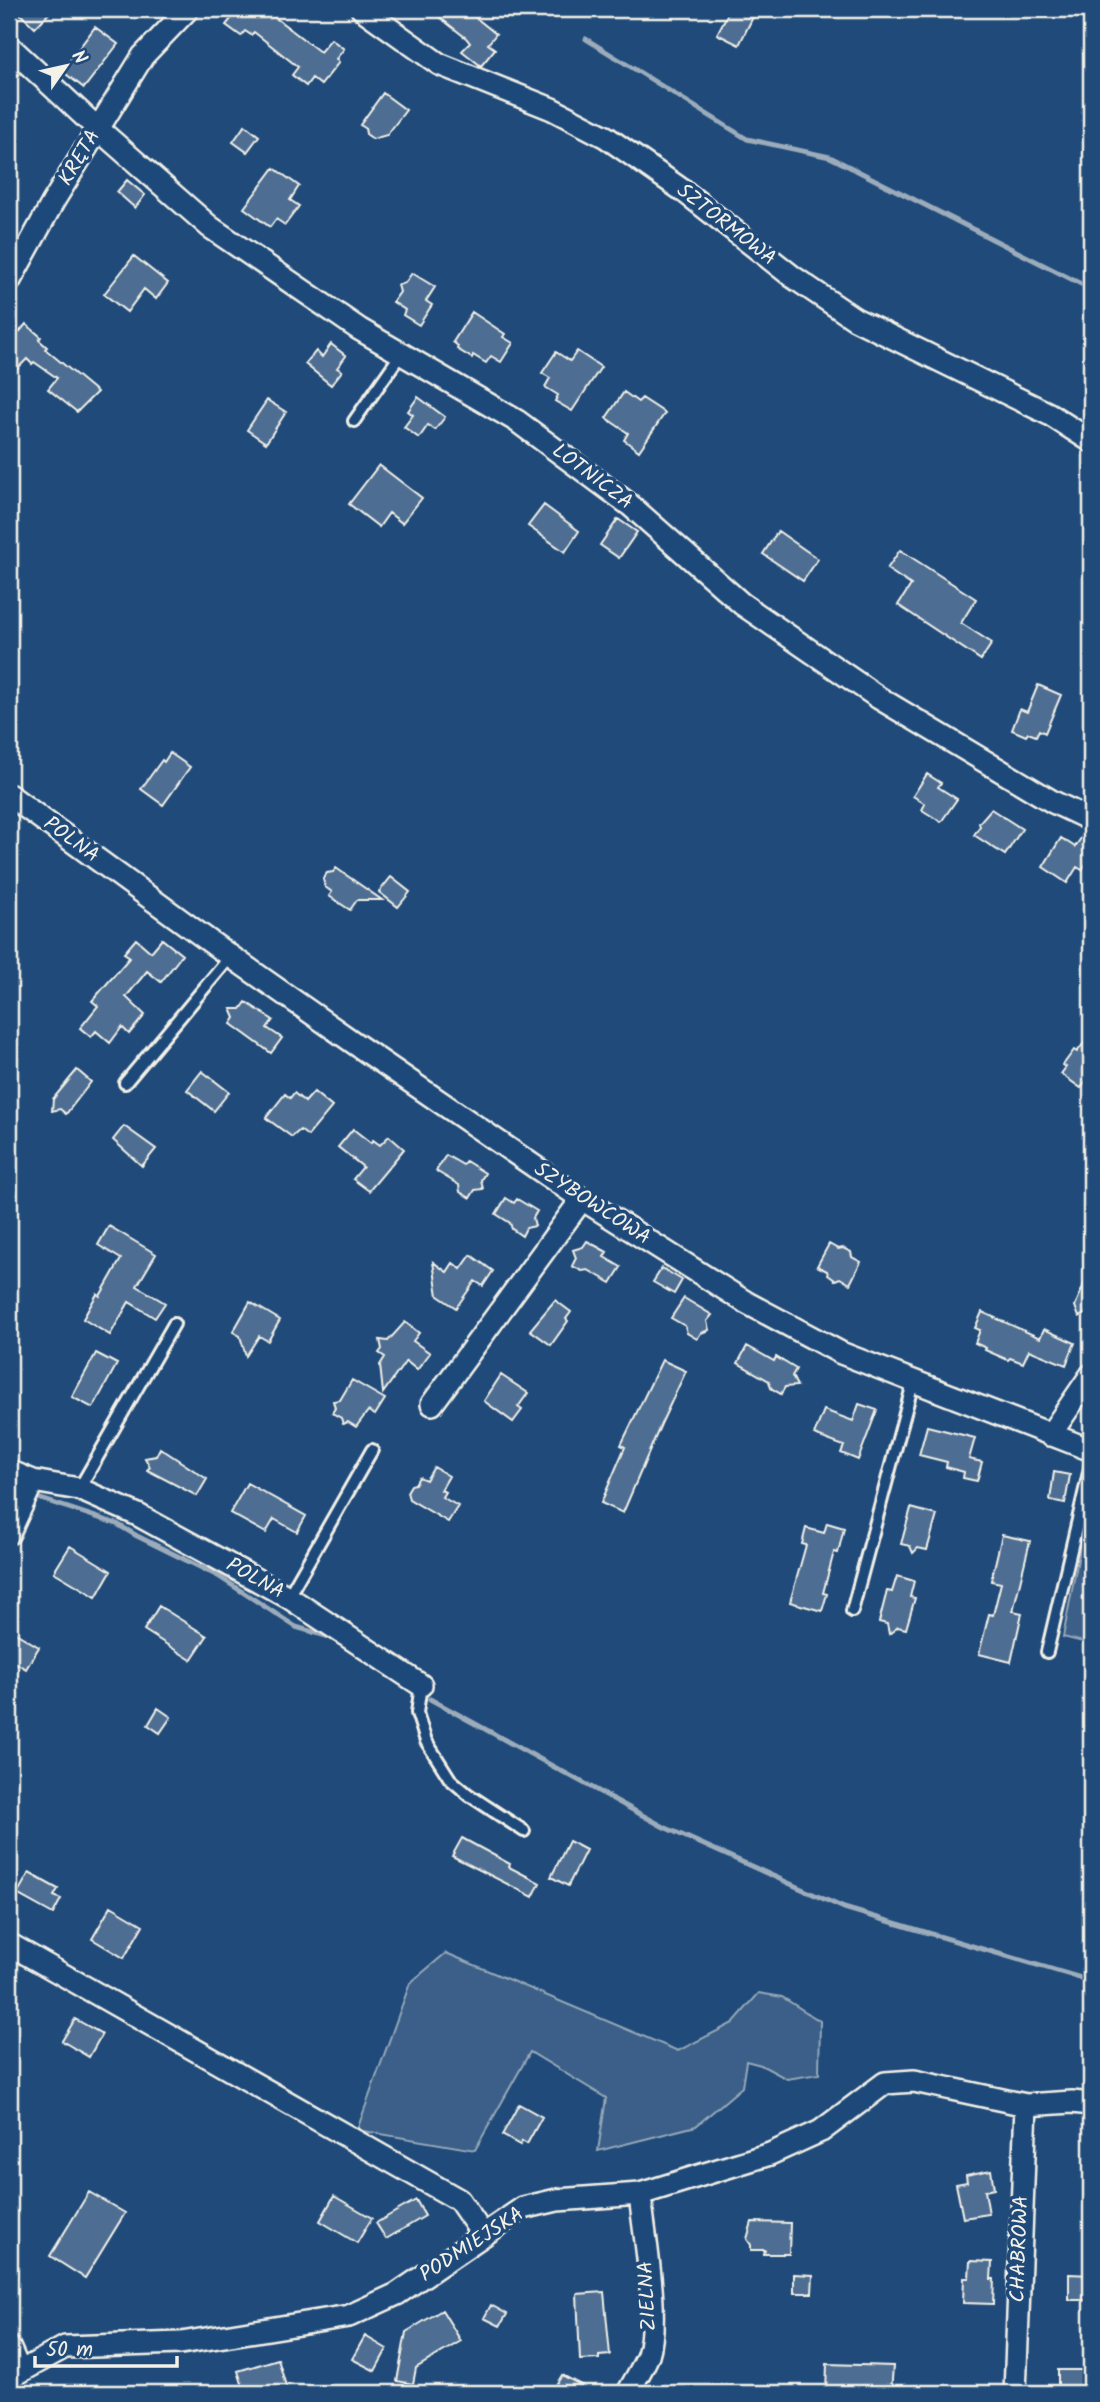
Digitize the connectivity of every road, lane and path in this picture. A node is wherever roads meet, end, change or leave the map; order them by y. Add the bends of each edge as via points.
1 (188, 9) edge
2 (362, 9) edge
3 (9, 46) edge
4 (97, 128) junction
5 (9, 282) edge
6 (401, 354) junction
7 (354, 421) dead end
8 (1091, 441) edge
9 (9, 795) edge
10 (1091, 820) edge
11 (132, 885) joint
12 (231, 956) junction
13 (125, 1083) dead end
14 (582, 1199) junction
15 (174, 1324) dead end
16 (1091, 1375) edge
17 (913, 1383) junction
18 (432, 1404) dead end
19 (1050, 1435) junction
20 (372, 1450) dead end
21 (1091, 1450) edge
22 (1091, 1464) edge
23 (9, 1471) edge
24 (33, 1481) junction
25 (79, 1489) junction
26 (9, 1533) edge
27 (288, 1597) junction
28 (852, 1611) dead end
29 (1047, 1652) dead end
30 (421, 1685) joint
31 (524, 1831) dead end
32 (9, 1944) edge
33 (1091, 2104) edge
34 (1026, 2105) junction
35 (640, 2194) junction
36 (483, 2235) junction
37 (9, 2347) edge
38 (14, 2374) edge
39 (628, 2393) edge
40 (1015, 2393) edge

1 - 4 street, KRĘTA via 143,56
2 - 8 street, SZTORMOWA via 439,64 552,109 606,137 855,319 1049,414
3 - 4 street, LOTNICZA
4 - 5 street, KRĘTA
4 - 6 street, LOTNICZA via 210,226
6 - 7 lane
6 - 10 street, LOTNICZA via 517,421 630,505 741,604 879,698
9 - 11 street, POLNA
11 - 12 street, SZYBOWCOWA
12 - 13 lane
12 - 14 street, SZYBOWCOWA
14 - 17 street, SZYBOWCOWA via 747,1303 841,1353
14 - 18 street
15 - 25 lane
16 - 19 street
17 - 19 street, SZYBOWCOWA
17 - 28 lane
19 - 21 street, SZYBOWCOWA
20 - 27 lane
22 - 29 lane
23 - 24 street, POLNA
24 - 25 street, POLNA
24 - 26 street
25 - 27 street, POLNA via 138,1515
27 - 30 street, POLNA
30 - 31 lane via 417,1713 426,1741 450,1779
32 - 36 street via 459,2200
33 - 34 street, PODMIEJSKA
34 - 35 street, PODMIEJSKA via 914,2081 885,2083 821,2131 770,2154
34 - 40 street, CHABROWA
35 - 36 street, PODMIEJSKA via 534,2205
35 - 39 street, ZIELNA via 652,2336
36 - 38 street, PODMIEJSKA via 397,2294 349,2316 181,2343 65,2347
37 - 38 street

